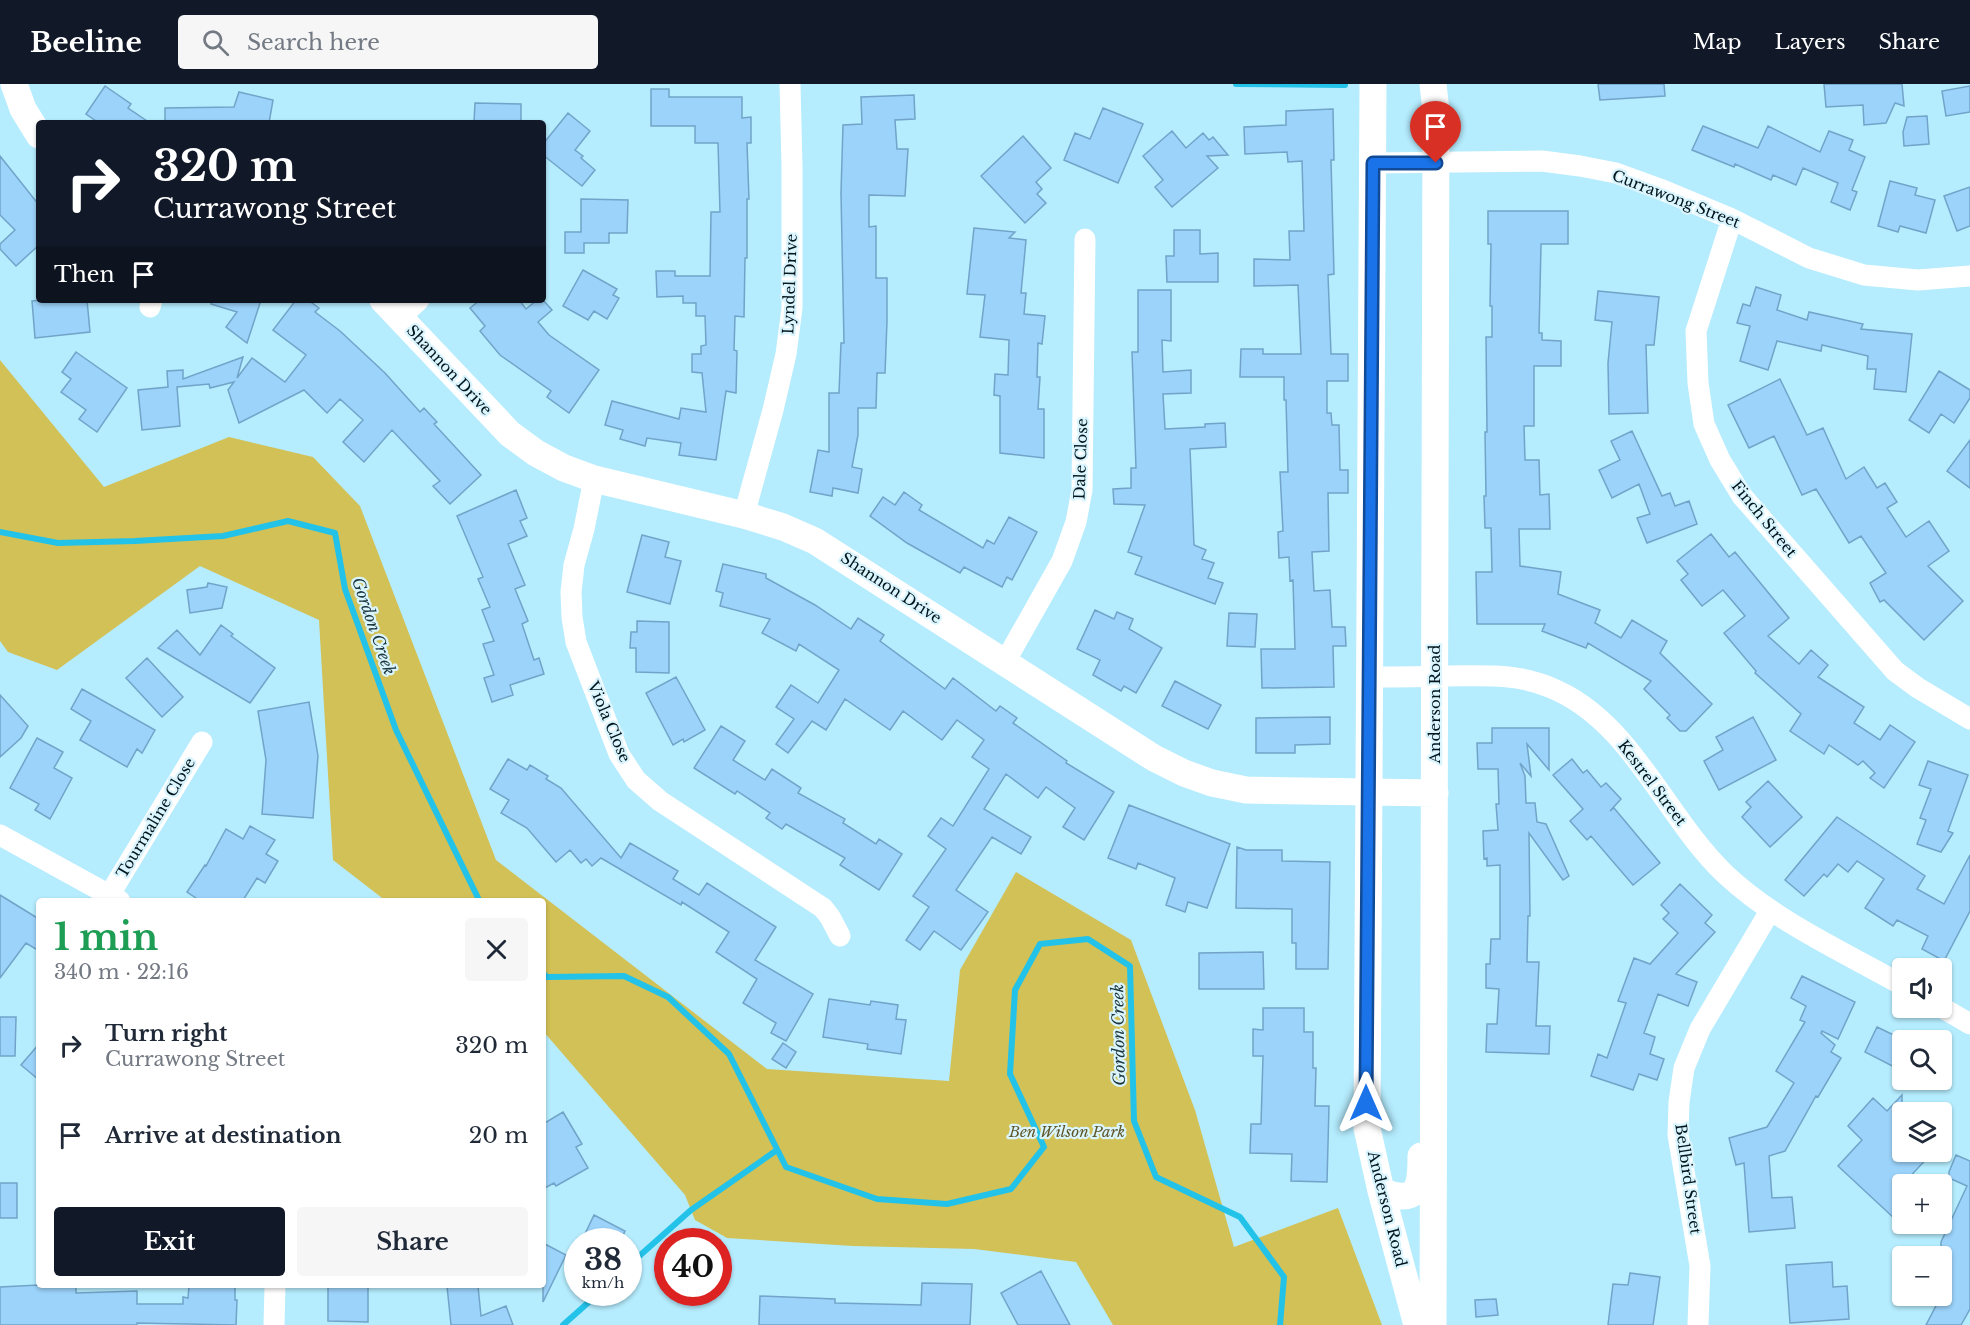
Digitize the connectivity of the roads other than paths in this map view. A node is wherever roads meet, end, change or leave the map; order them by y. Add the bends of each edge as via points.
1 (14, 84) edge
2 (790, 84) edge
3 (1373, 84) edge
4 (1433, 84) edge
5 (36, 130) edge
6 (1373, 163) junction
7 (1436, 163) junction
8 (1732, 219) junction
9 (1085, 239) dead end
10 (1970, 276) edge
11 (401, 306) edge
12 (594, 479) junction
13 (744, 515) junction
14 (1005, 662) junction
15 (1436, 676) junction
16 (1369, 677) junction
17 (1970, 719) edge
18 (202, 742) dead end
19 (1368, 793) junction
20 (1434, 793) junction
21 (0, 835) edge
22 (116, 898) edge
23 (1770, 911) junction
24 (840, 936) dead end
25 (1892, 979) edge
26 (1952, 1013) edge
27 (1970, 1024) edge
28 (1433, 1028) junction
29 (1381, 1191) junction
30 (275, 1288) edge
31 (274, 1325) edge
32 (1417, 1325) edge
33 (1433, 1325) edge
34 (1698, 1325) edge

1 - 5 street
2 - 13 street, Lyndel Drive via 792,308 786,354
3 - 6 street, Anderson Road
4 - 7 street, Anderson Road
6 - 7 street, Currawong Street
6 - 16 street, Anderson Road
7 - 8 street, Currawong Street via 1542,161 1616,173
7 - 15 street, Anderson Road
8 - 10 street, Currawong Street via 1809,258 1864,274 1918,280
8 - 17 street, Finch Street via 1696,331 1704,424 1720,460 1742,496 1895,671
9 - 14 street, Dale Close via 1082,490 1076,522 1062,561
11 - 12 street, Shannon Drive via 510,434 564,468
12 - 13 street, Shannon Drive
12 - 24 street, Viola Close via 574,565 572,617 576,642 619,754 636,780 660,801 823,908
13 - 14 street, Shannon Drive via 815,541
14 - 19 street, Shannon Drive via 1184,774 1246,790
15 - 16 street, Kestrel Street
15 - 20 street, Anderson Road
15 - 23 street, Kestrel Street via 1524,678 1581,703 1605,722 1705,853
16 - 19 street, Anderson Road
18 - 22 street, Tourmaline Close
19 - 20 street, Shannon Drive
19 - 29 street, Anderson Road via 1366,1103
20 - 28 street, Anderson Road
21 - 22 street
23 - 25 street, Kestrel Street
23 - 34 street, Bellbird Street via 1700,1029 1684,1068 1678,1135 1700,1266
26 - 27 street
28 - 29 street via 1421,1071 1420,1182 1408,1196 1398,1198
28 - 33 street, Anderson Road
29 - 32 street, Anderson Road
30 - 31 street

